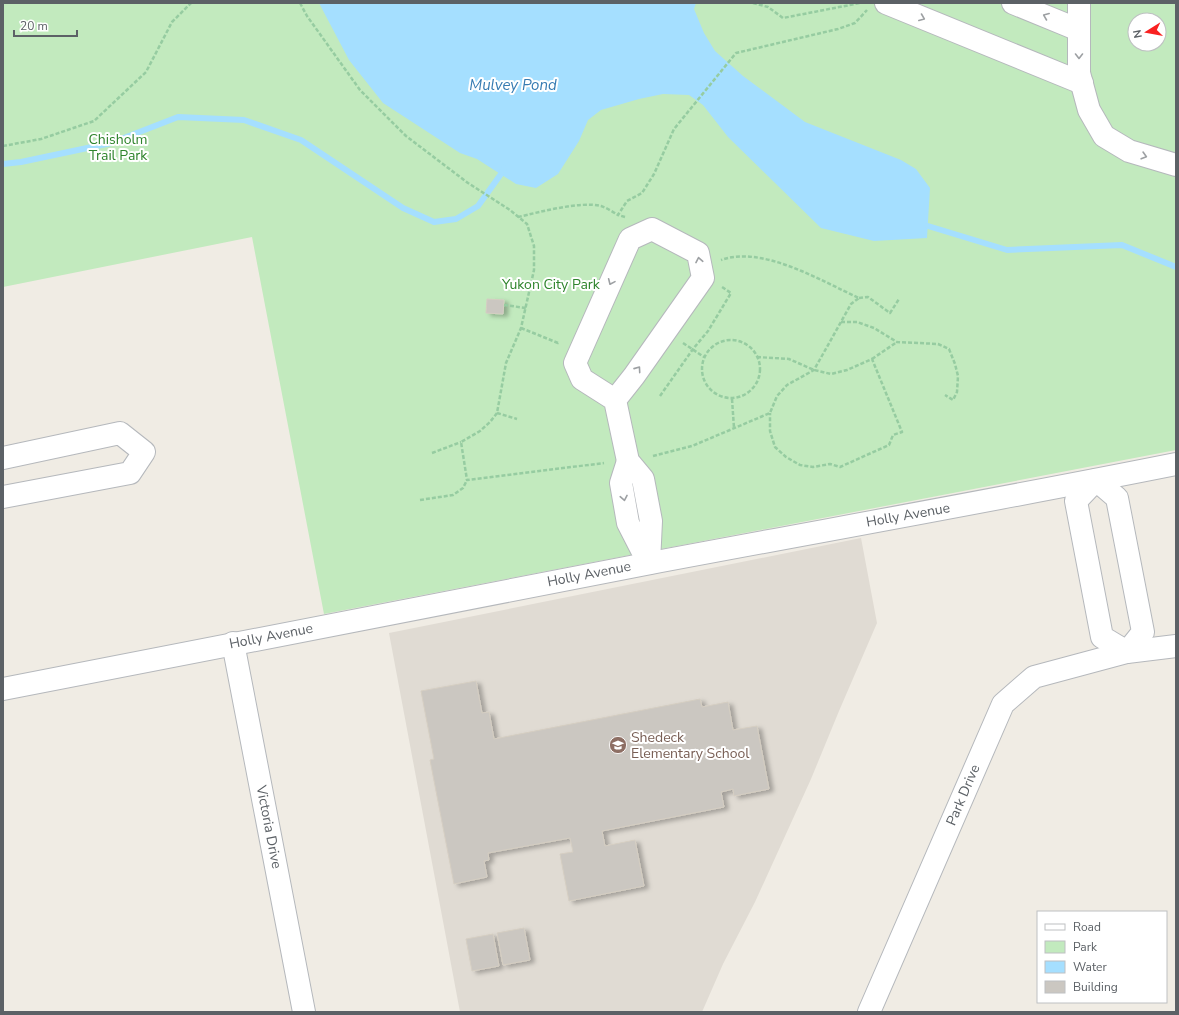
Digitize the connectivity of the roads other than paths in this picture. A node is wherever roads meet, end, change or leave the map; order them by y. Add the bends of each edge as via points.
1 (1013, 3) edge
2 (1079, 3) edge
3 (878, 5) edge
4 (1079, 30) junction
5 (1082, 83) junction
6 (1176, 165) edge
7 (615, 400) junction
8 (3, 458) edge
9 (1176, 464) edge
10 (1096, 480) junction
11 (3, 497) edge
12 (649, 563) junction
13 (233, 643) junction
14 (1176, 646) edge
15 (1127, 652) junction
16 (3, 689) edge
17 (304, 1012) edge
18 (869, 1012) edge

4 -> 1 street
2 - 4 street
3 -> 5 street
4 -> 5 street via 1079,73
5 -> 6 street via 1089,110 1104,136 1129,151
7 -> 7 street via 703,278 698,253 652,229 630,239 575,363 582,379
7 - 12 street via 628,461 643,479 651,521
8 - 11 street via 120,433 144,452 130,473
9 - 10 street, Holly Avenue
10 - 12 street, Holly Avenue
10 - 15 street via 1117,498 1143,632
10 - 15 street via 1076,500 1102,637
12 - 13 street, Holly Avenue
13 - 16 street, Holly Avenue
13 - 17 street, Victoria Drive
14 - 15 street, Park Drive
15 - 18 street, Park Drive via 1034,676 1003,704

